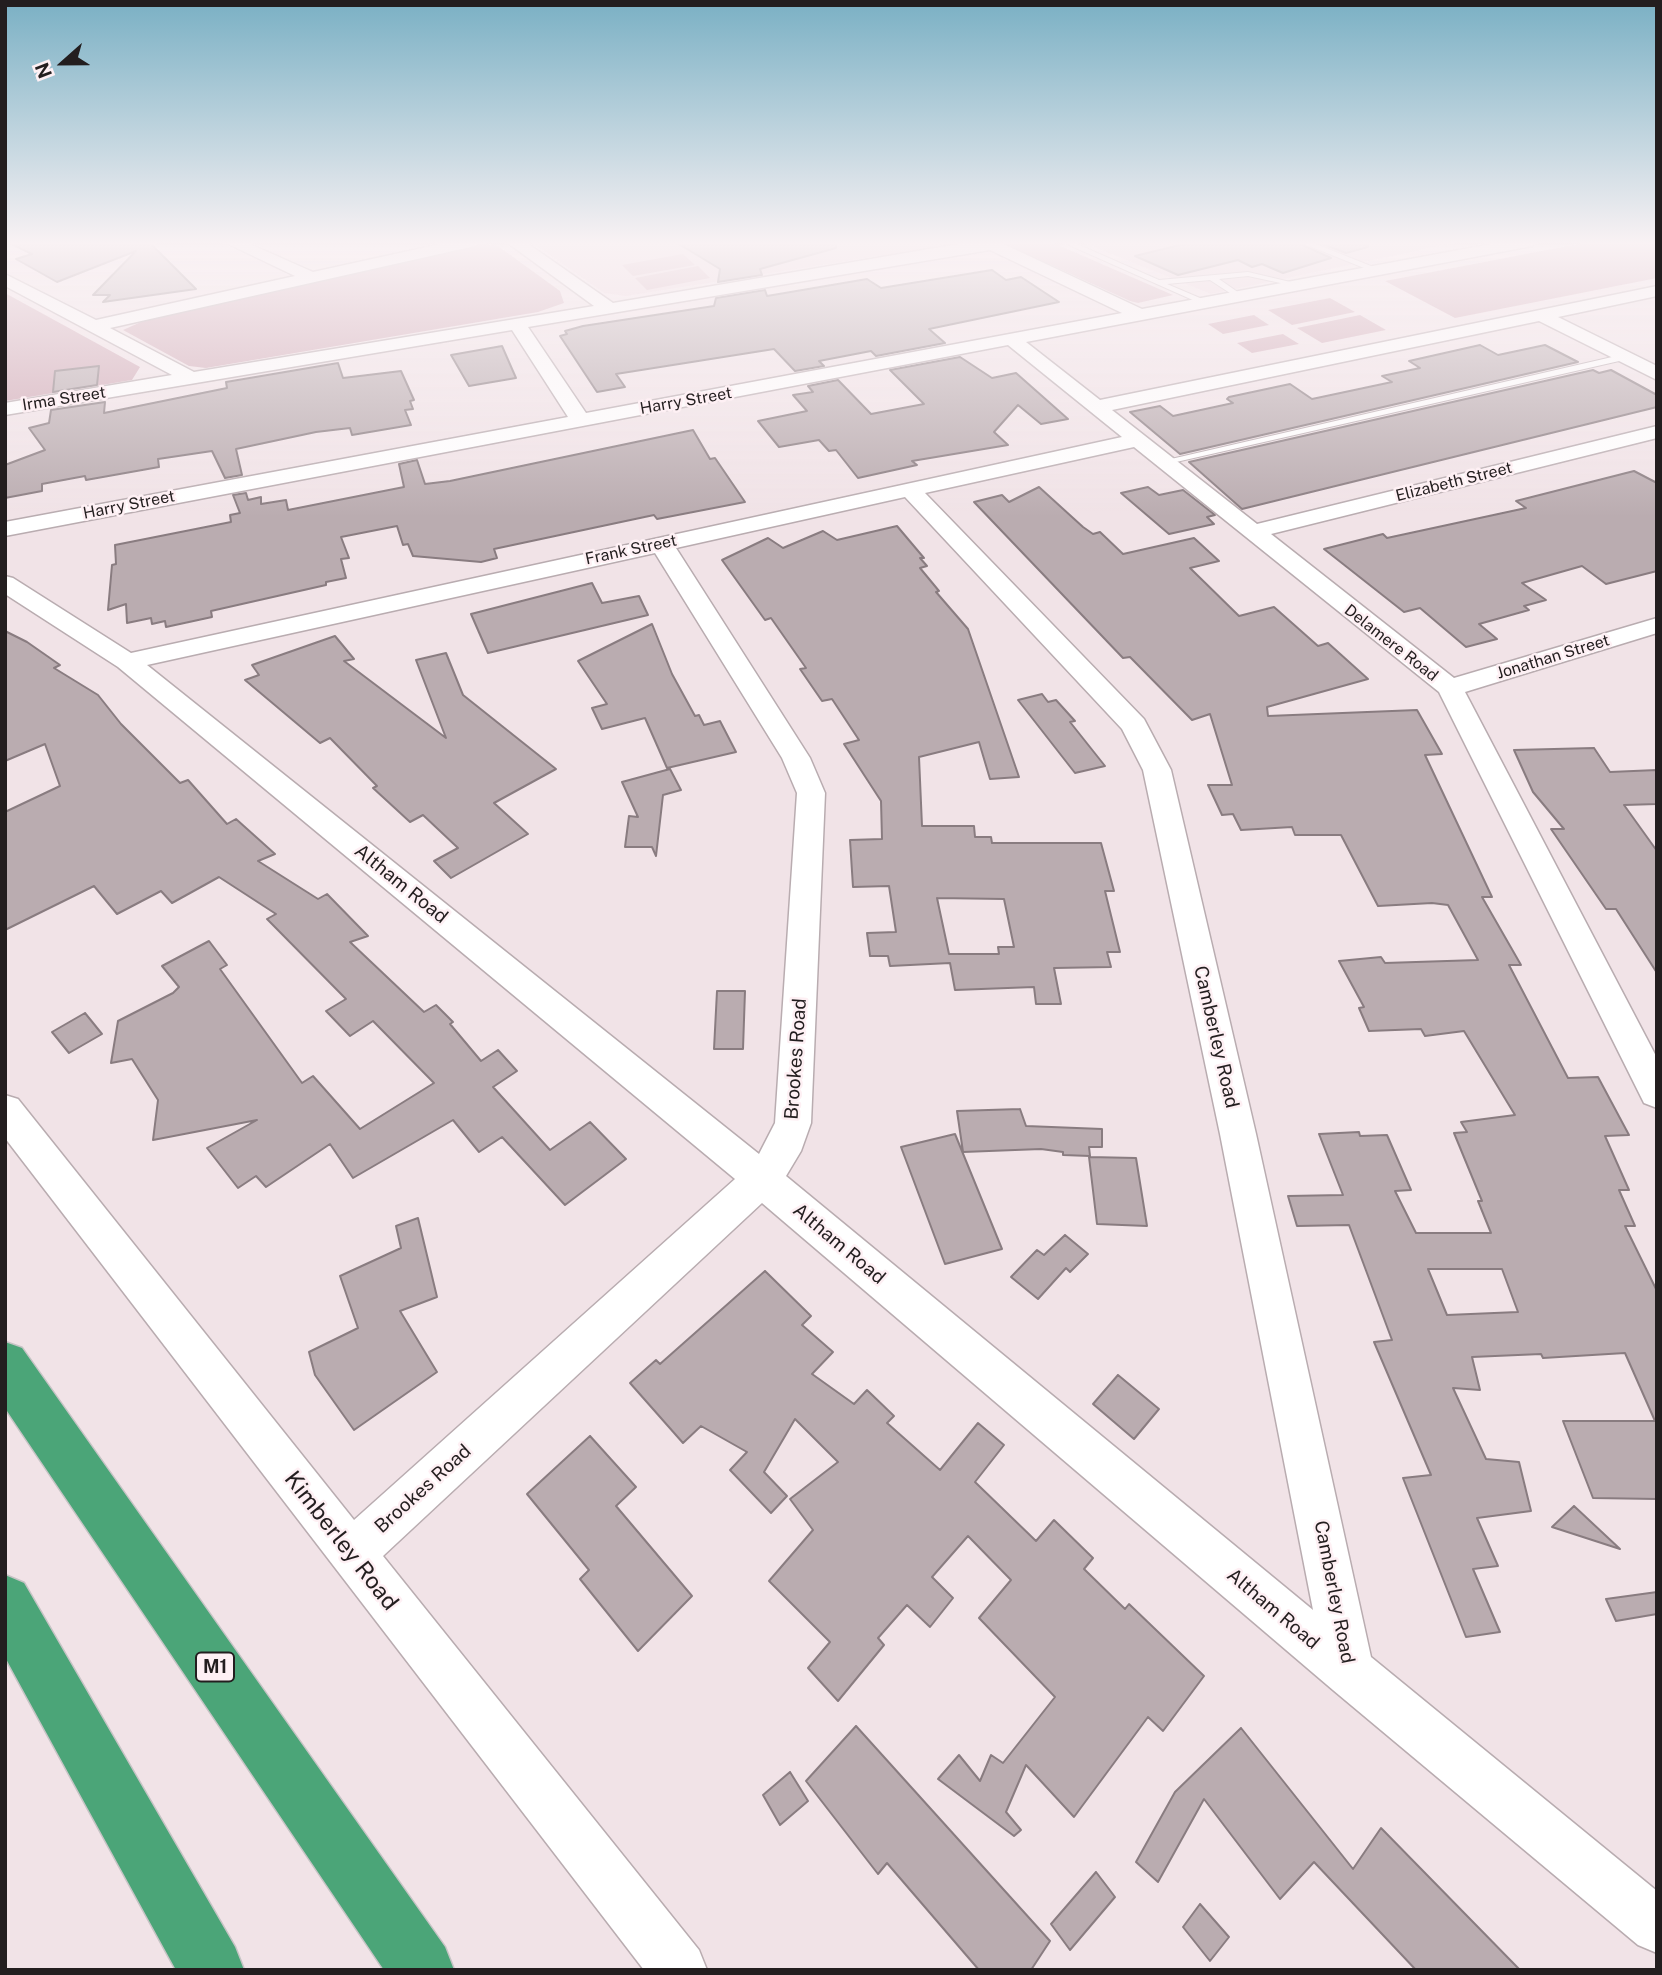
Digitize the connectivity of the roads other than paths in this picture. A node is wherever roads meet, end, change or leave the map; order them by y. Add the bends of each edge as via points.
1 (107, 333) edge
2 (462, 333) edge
3 (523, 333) edge
4 (1043, 333) edge
5 (1459, 333) edge
6 (1577, 333) edge
7 (1012, 339) junction
8 (1625, 358) junction
9 (1657, 374) edge
10 (191, 378) junction
11 (1096, 407) junction
12 (5, 409) edge
13 (580, 420) junction
14 (1657, 432) edge
15 (1136, 440) junction
16 (1163, 462) junction
17 (910, 490) junction
18 (5, 529) edge
19 (1251, 532) junction
20 (661, 543) junction
21 (5, 583) edge
22 (1657, 625) edge
23 (127, 662) junction
24 (1450, 688) junction
25 (1657, 1093) edge
26 (5, 1110) edge
27 (762, 1179) junction
28 (5, 1366) edge
29 (351, 1553) junction
30 (5, 1602) edge
31 (1350, 1673) junction
32 (1657, 1926) edge
33 (212, 1970) edge
34 (422, 1970) edge
35 (680, 1970) edge

1 - 10 street
2 - 10 street, Irma Street
3 - 13 street
4 - 7 street, Harry Street
5 - 11 street
6 - 8 street
7 - 11 street, Delamere Road
7 - 13 street, Harry Street
8 - 9 street
8 - 16 lane
10 - 12 street, Irma Street
11 - 15 street, Delamere Road
13 - 18 street, Harry Street
14 - 19 street, Elizabeth Street
15 - 16 street, Delamere Road
15 - 17 street, Frank Street
16 - 19 street, Delamere Road
17 - 20 street, Frank Street
17 - 31 street, Camberley Road via 1120,710 1147,745 1157,770
19 - 24 street, Delamere Road
20 - 23 street, Frank Street
20 - 27 street, Brookes Road via 796,758 811,793 793,1123 782,1151
21 - 23 street, Altham Road
22 - 24 street, Jonathan Street
23 - 27 street, Altham Road
24 - 25 street, Delamere Road
26 - 29 street, Kimberley Road
27 - 29 street, Brookes Road
27 - 31 street, Altham Road
28 - 34 highway, M1
29 - 35 street, Kimberley Road
30 - 33 highway
31 - 32 street, Altham Road

